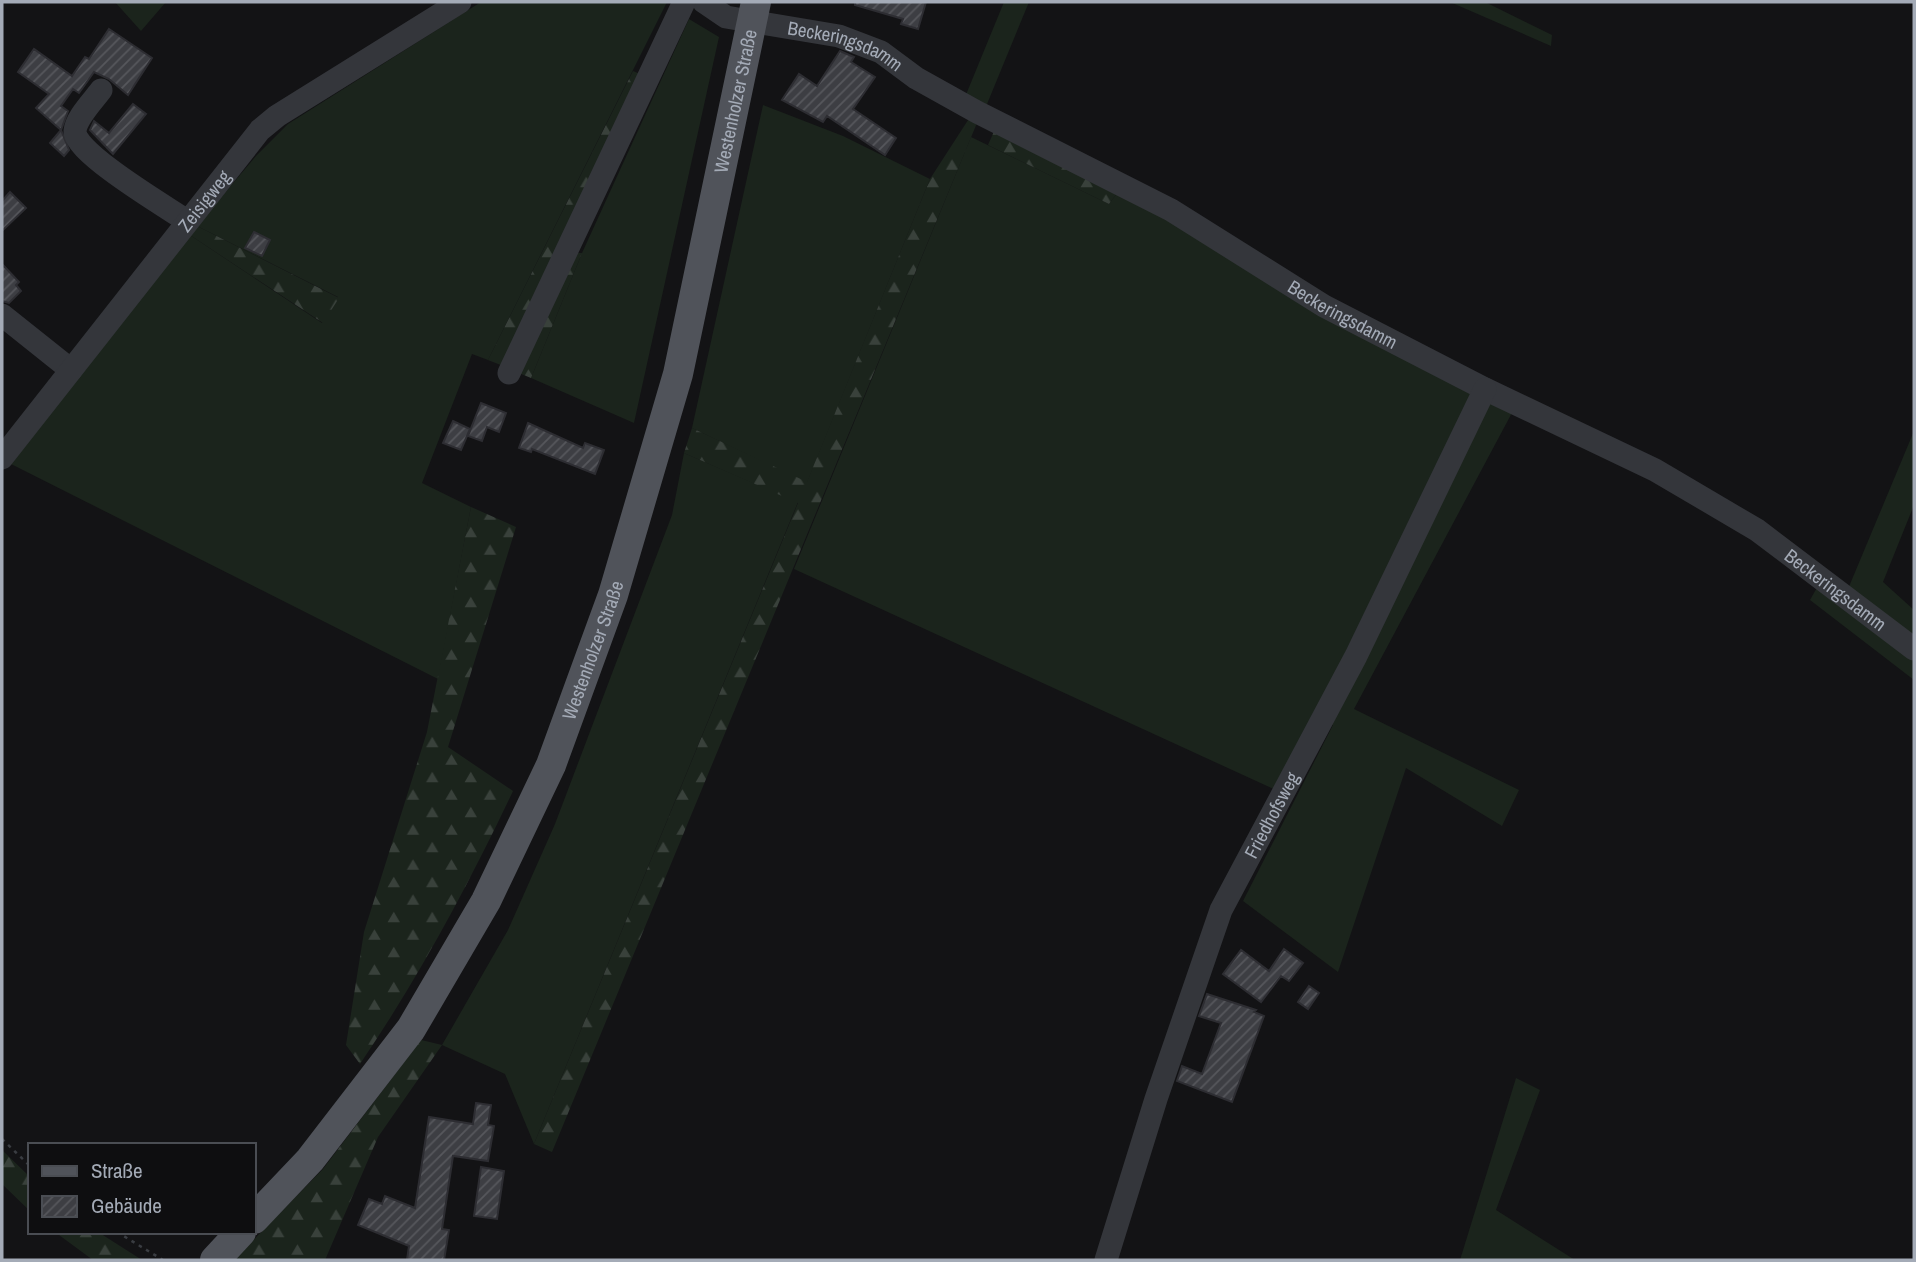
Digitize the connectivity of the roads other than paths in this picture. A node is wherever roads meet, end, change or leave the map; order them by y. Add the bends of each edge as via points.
1 (460, 2) edge
2 (684, 2) edge
3 (704, 2) edge
4 (754, 10) edge
5 (101, 90) dead end
6 (187, 221) junction
7 (2, 315) edge
8 (71, 370) junction
9 (509, 373) dead end
10 (1485, 389) junction
11 (2, 458) edge
12 (1914, 649) edge
13 (256, 1217) edge
14 (240, 1234) edge
15 (215, 1260) edge
16 (1107, 1260) edge

1 - 6 street, Zeisigweg via 277,116 260,130
2 - 9 street
3 - 4 street, Beckeringsdamm via 726,16
4 - 10 street, Beckeringsdamm via 881,51 916,78 1171,210 1324,306
4 - 13 main road, Westenholzer Straße via 678,374 613,595 551,765 486,901 411,1029 310,1160
5 - 6 street via 74,128 75,137 90,155
6 - 8 street, Zeisigweg
7 - 8 street
8 - 11 street, Zeisigweg
10 - 12 street, Beckeringsdamm via 1655,470 1757,530
10 - 16 street, Friedhofsweg via 1356,656 1221,911
14 - 15 main road

